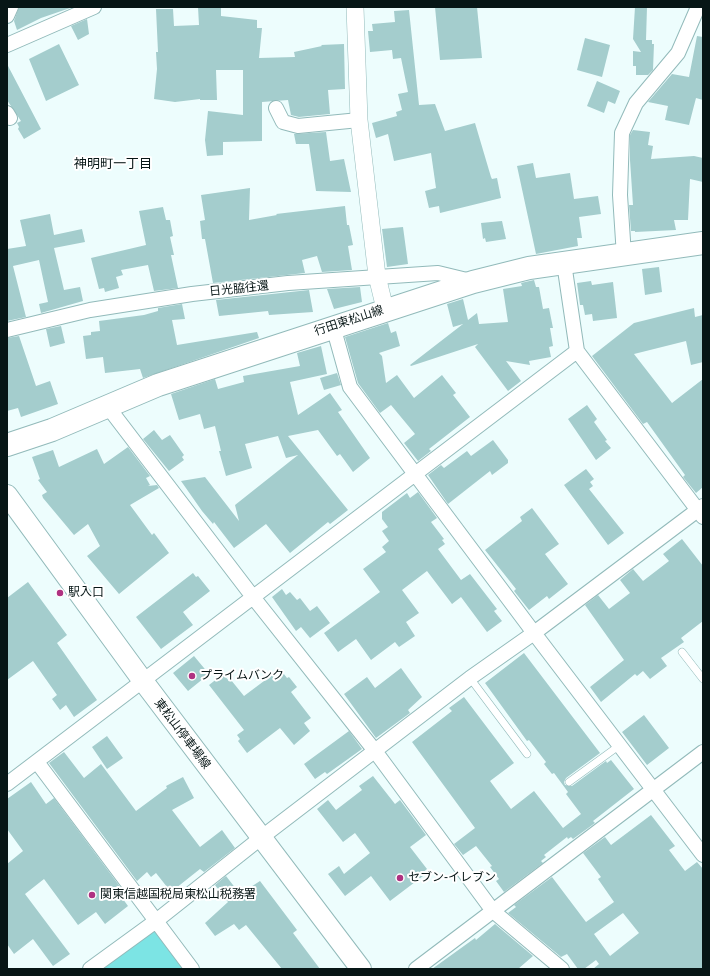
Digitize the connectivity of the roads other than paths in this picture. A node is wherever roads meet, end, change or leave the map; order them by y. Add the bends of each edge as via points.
1 (11, 7) edge
2 (94, 7) edge
3 (355, 7) edge
4 (698, 7) edge
5 (7, 16) edge
6 (7, 45) edge
7 (276, 108) dead end
8 (359, 120) junction
9 (703, 244) edge
10 (624, 256) junction
11 (564, 263) junction
12 (377, 276) junction
13 (473, 282) junction
14 (385, 309) junction
15 (333, 326) junction
16 (7, 330) edge
17 (577, 351) junction
18 (108, 407) junction
19 (7, 445) edge
20 (416, 475) junction
21 (7, 496) edge
22 (701, 511) edge
23 (253, 597) junction
24 (534, 633) junction
25 (682, 652) dead end
26 (470, 678) junction
27 (703, 679) edge
28 (142, 681) junction
29 (620, 745) junction
30 (375, 751) junction
31 (703, 752) edge
32 (527, 754) dead end
33 (37, 762) junction
34 (569, 782) dead end
35 (7, 784) edge
36 (654, 788) junction
37 (262, 837) junction
38 (703, 855) edge
39 (493, 911) junction
40 (156, 921) junction
41 (90, 969) edge
42 (192, 969) edge
43 (361, 969) edge
44 (416, 969) edge
45 (562, 969) edge

1 - 5 street
2 - 6 street
3 - 8 street
4 - 10 street via 678,53 636,104 622,132 620,195
7 - 8 street via 283,122 298,126
8 - 12 street
9 - 10 main road, 行田東松山線
10 - 11 main road, 行田東松山線
11 - 13 main road, 行田東松山線 via 529,268
11 - 17 street
12 - 13 street, 日光脇往還 via 438,273
12 - 14 street
12 - 16 street, 日光脇往還 via 192,294 90,310
13 - 14 main road, 行田東松山線
14 - 15 main road, 行田東松山線
15 - 18 main road, 行田東松山線 via 158,385
15 - 20 street via 350,387
17 - 20 street
17 - 22 street
18 - 19 main road, 行田東松山線
18 - 23 street
20 - 23 street
20 - 24 street
21 - 28 main road, 東松山停車場線
22 - 24 street
23 - 28 street
23 - 30 street
24 - 26 street
24 - 29 street
25 - 27 lane
26 - 30 street
26 - 32 lane
28 - 33 street
28 - 37 main road, 東松山停車場線
29 - 34 lane
29 - 36 street
30 - 37 street
30 - 39 street
31 - 36 street
33 - 35 street
33 - 40 street
36 - 38 street
36 - 39 street
37 - 40 street
37 - 43 main road, 東松山停車場線
39 - 44 street
39 - 45 street
40 - 41 street
40 - 42 street

